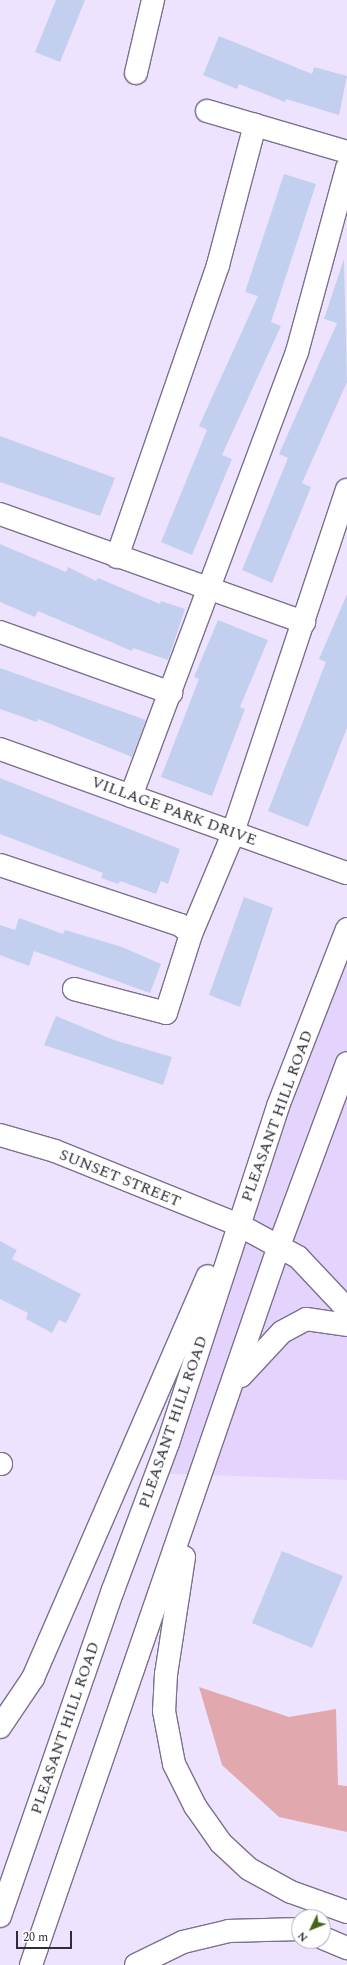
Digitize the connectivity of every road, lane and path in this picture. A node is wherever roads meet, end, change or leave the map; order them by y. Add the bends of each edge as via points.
1 (153, 0) edge
2 (136, 73) dead end
3 (207, 111) dead end
4 (255, 125) junction
5 (347, 152) edge
6 (347, 168) edge
7 (347, 490) edge
8 (0, 514) edge
9 (117, 557) junction
10 (210, 591) junction
11 (304, 622) junction
12 (0, 632) edge
13 (171, 693) junction
14 (0, 749) edge
15 (131, 796) junction
16 (232, 833) junction
17 (0, 865) edge
18 (347, 874) edge
19 (347, 929) edge
20 (192, 934) junction
21 (74, 989) dead end
22 (347, 1063) edge
23 (0, 1135) edge
24 (238, 1225) junction
25 (279, 1248) junction
26 (347, 1309) edge
27 (347, 1325) edge
28 (230, 1392) junction
29 (192, 1503) junction
30 (0, 1727) edge
31 (347, 1912) edge
32 (0, 1916) edge
33 (291, 1929) edge
34 (331, 1936) edge
35 (347, 1939) edge
36 (331, 1941) edge
37 (347, 1948) edge
38 (31, 1965) edge
39 (136, 1965) edge

1 - 2 main road
3 - 4 main road
4 - 5 main road
4 - 9 main road via 218,265
6 - 10 main road via 297,352
7 - 11 main road
8 - 9 main road
9 - 10 main road
10 - 11 main road
10 - 13 main road
11 - 16 main road
12 - 13 main road
13 - 15 main road
14 - 15 main road, VILLAGE PARK DRIVE
15 - 16 main road, VILLAGE PARK DRIVE
16 - 18 main road, VILLAGE PARK DRIVE
16 - 20 main road
17 - 20 main road via 180,925
19 - 24 main road, PLEASANT HILL ROAD via 278,1106
20 - 21 main road via 166,1013
22 - 25 main road
23 - 24 main road, SUNSET STREET via 55,1151
24 - 25 main road, SUNSET STREET
24 - 30 main road via 216,1255 33,1678
24 - 32 main road, PLEASANT HILL ROAD via 168,1443 113,1590
25 - 26 main road, SUNSET STREET via 298,1257
25 - 28 main road
27 - 28 main road via 306,1319 282,1332 253,1359
28 - 29 main road
29 - 31 main road via 166,1674 164,1711 174,1764 195,1806 221,1843 250,1869 291,1892
29 - 38 main road
33 - 39 main road via 229,1931 183,1942
34 - 35 main road
36 - 37 main road

